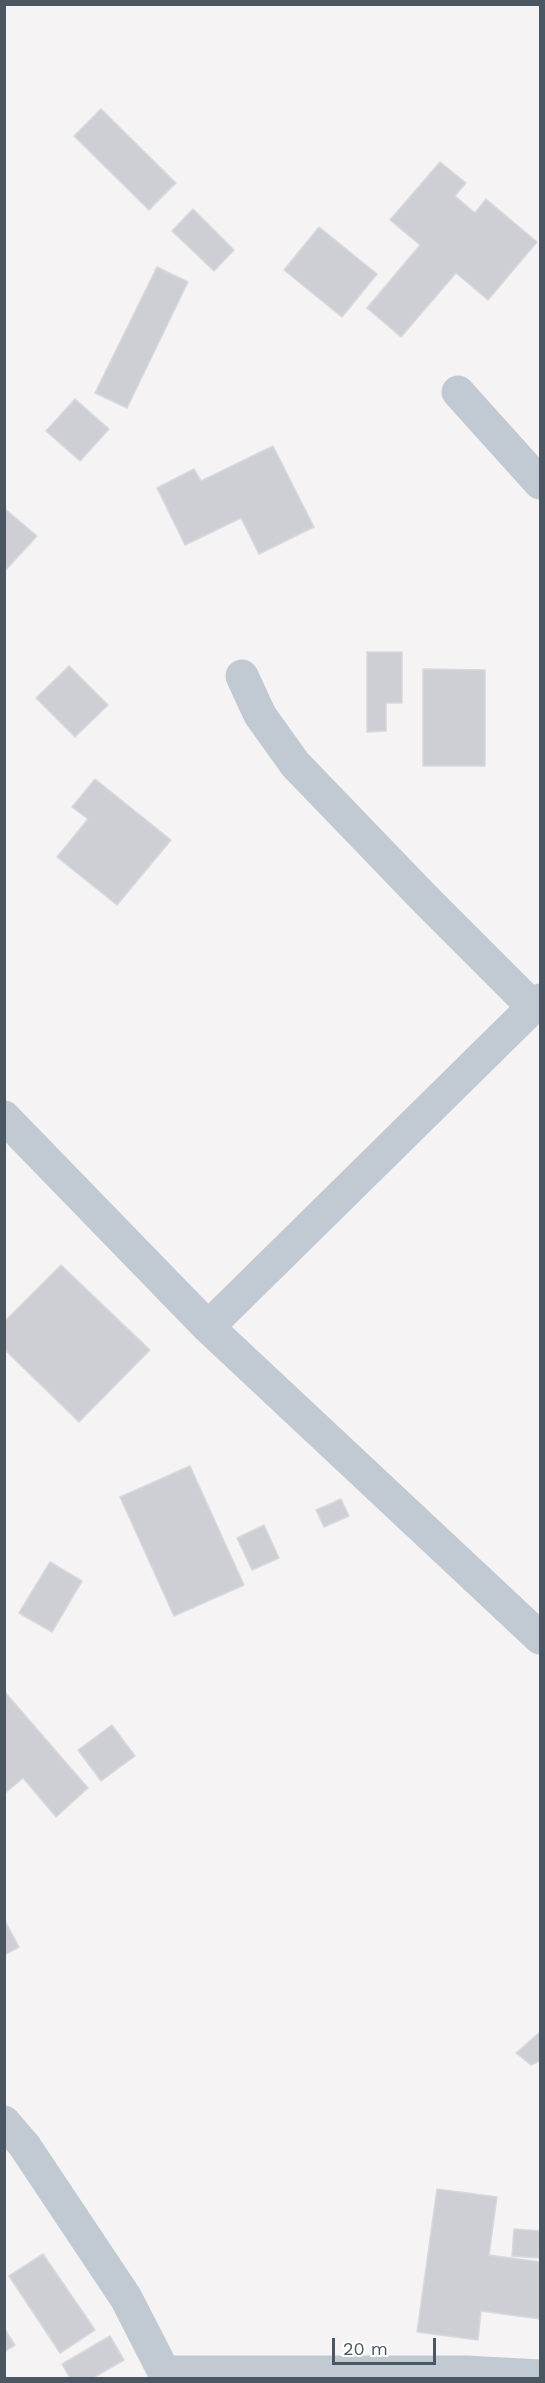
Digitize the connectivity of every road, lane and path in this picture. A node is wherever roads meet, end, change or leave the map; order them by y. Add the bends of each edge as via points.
1 (458, 392) dead end
2 (540, 483) edge
3 (242, 676) dead end
4 (537, 1004) edge
5 (4, 1118) edge
6 (208, 1327) junction
7 (540, 1638) edge
8 (4, 2122) edge
9 (165, 2375) edge
10 (540, 2376) edge

1 - 2 street
3 - 4 street via 260,715 295,764 426,900
4 - 6 street
5 - 6 street
6 - 7 street
8 - 9 street via 24,2145 126,2298
9 - 10 street via 454,2372

